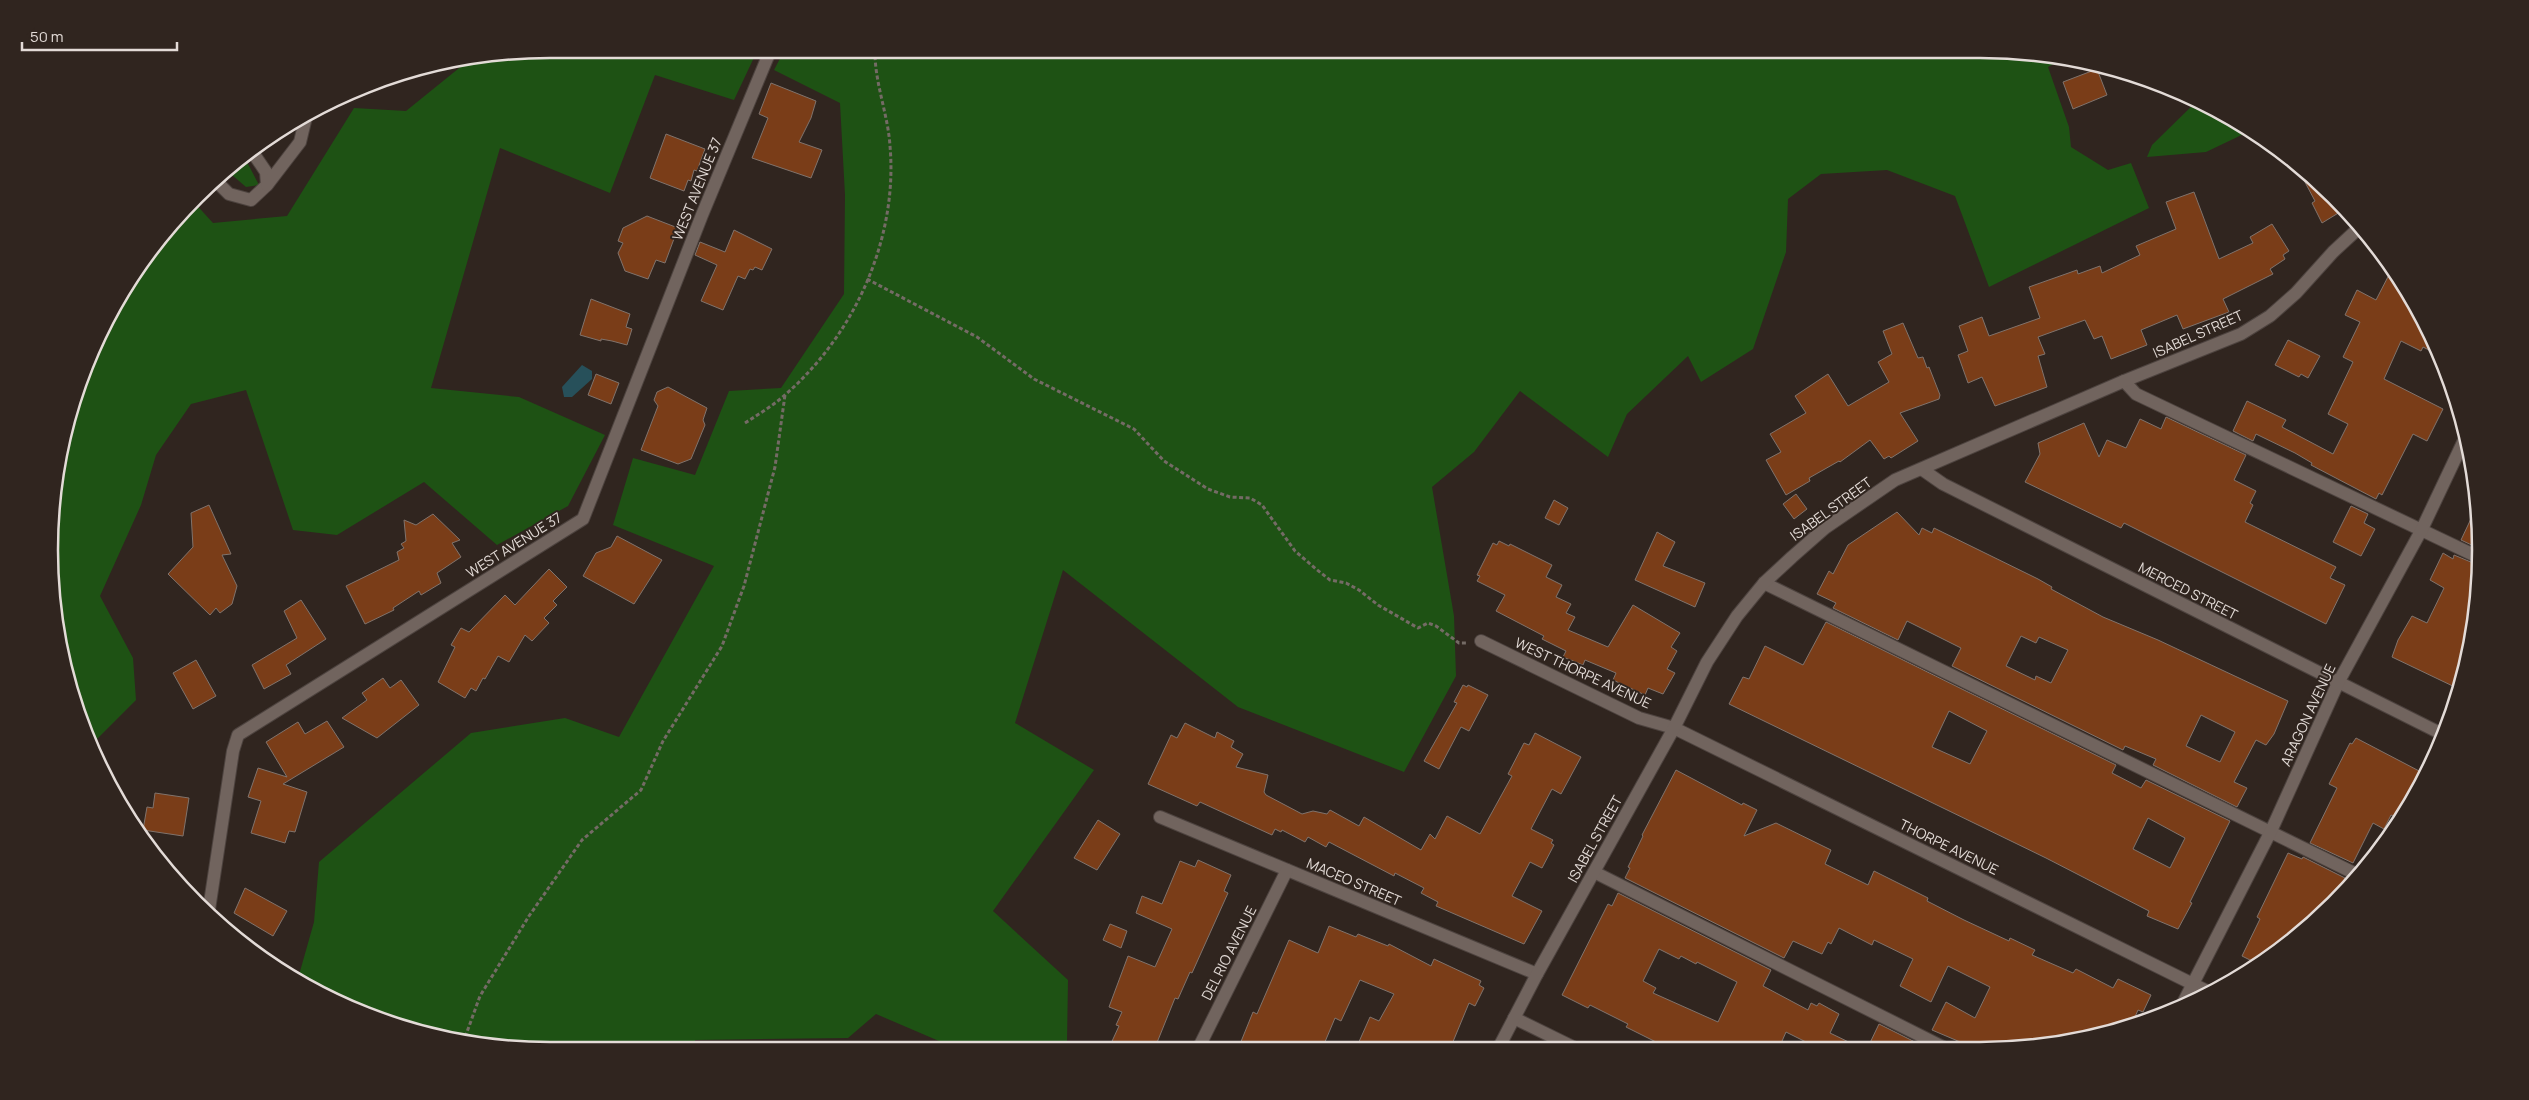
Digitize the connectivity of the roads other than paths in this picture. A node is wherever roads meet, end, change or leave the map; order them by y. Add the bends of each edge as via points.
1 (768, 58) edge
2 (304, 123) edge
3 (255, 156) edge
4 (220, 185) edge
5 (267, 186) junction
6 (2355, 232) edge
7 (2124, 381) junction
8 (2461, 448) edge
9 (1923, 470) junction
10 (2422, 529) junction
11 (2472, 554) edge
12 (1764, 583) junction
13 (1481, 641) road end
14 (2338, 682) junction
15 (1674, 728) junction
16 (2436, 731) edge
17 (1160, 817) dead end
18 (2271, 831) junction
19 (1287, 870) junction
20 (1594, 872) junction
21 (2352, 872) edge
22 (210, 905) edge
23 (1537, 974) junction
24 (2192, 984) junction
25 (2203, 989) edge
26 (2186, 997) edge
27 (1514, 1018) junction
28 (1201, 1042) edge
29 (1501, 1042) edge
30 (1563, 1042) edge
31 (1933, 1042) edge

1 - 22 street, WEST AVENUE 37 via 702,215 583,519 238,735
2 - 5 street via 300,142
3 - 5 street via 266,172
4 - 5 street via 229,194 251,200
6 - 7 street, ISABEL STREET via 2270,316 2241,334
7 - 9 street, ISABEL STREET
7 - 10 street via 2136,394
8 - 10 street, ARAGON AVENUE
9 - 12 street, ISABEL STREET via 1895,480 1825,528
9 - 14 street, MERCED STREET via 1943,484
10 - 11 street
10 - 14 street, ARAGON AVENUE
12 - 15 street, ISABEL STREET via 1737,616 1707,662
12 - 18 street
13 - 15 street, WEST THORPE AVENUE via 1639,718
14 - 16 street, MERCED STREET
14 - 18 street, ARAGON AVENUE
15 - 20 street, ISABEL STREET
15 - 24 street, THORPE AVENUE
17 - 19 street, MACEO STREET
18 - 21 street
18 - 24 street, ARAGON AVENUE
19 - 23 street, MACEO STREET
19 - 28 street, DEL RIO AVENUE
20 - 23 street, ISABEL STREET
20 - 31 street
23 - 27 street, ISABEL STREET
24 - 25 street, THORPE AVENUE
24 - 26 street, ARAGON AVENUE
27 - 29 street, ISABEL STREET
27 - 30 street

